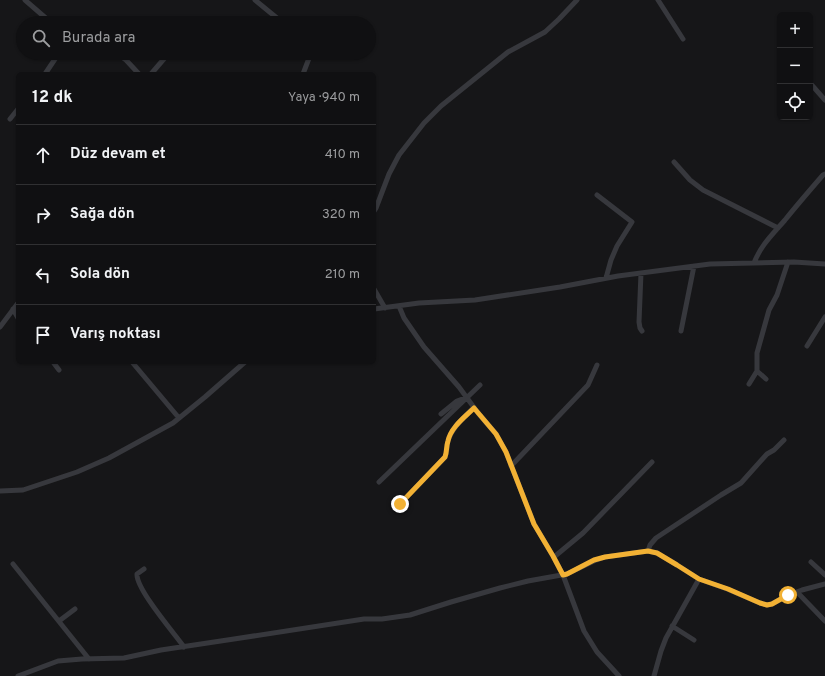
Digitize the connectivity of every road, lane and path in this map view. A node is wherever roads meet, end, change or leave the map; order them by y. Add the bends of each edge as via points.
1 (25, 0) edge
2 (255, 0) edge
3 (577, 0) edge
4 (658, 0) edge
5 (43, 16) edge
6 (275, 16) edge
7 (683, 39) dead end
8 (54, 60) edge
9 (126, 60) edge
10 (164, 60) edge
11 (308, 60) edge
12 (46, 72) edge
13 (137, 72) edge
14 (153, 72) edge
15 (304, 72) edge
16 (811, 84) edge
17 (825, 100) edge
18 (16, 112) edge
19 (10, 119) dead end
20 (674, 162) dead end
21 (825, 174) edge
22 (597, 195) dead end
23 (376, 208) edge
24 (778, 228) junction
25 (788, 262) junction
26 (754, 263) junction
27 (825, 264) edge
28 (694, 266) junction
29 (641, 273) junction
30 (606, 278) junction
31 (376, 293) edge
32 (16, 305) edge
33 (399, 306) junction
34 (384, 308) junction
35 (13, 309) junction
36 (376, 309) edge
37 (16, 314) edge
38 (825, 317) edge
39 (0, 328) edge
40 (642, 331) dead end
41 (681, 331) dead end
42 (807, 346) dead end
43 (54, 364) edge
44 (134, 364) edge
45 (243, 364) edge
46 (597, 365) dead end
47 (59, 370) dead end
48 (757, 371) junction
49 (766, 379) dead end
50 (749, 384) dead end
51 (480, 385) dead end
52 (467, 398) junction
53 (474, 408) junction
54 (441, 414) dead end
55 (179, 418) junction
56 (784, 440) dead end
57 (652, 462) dead end
58 (511, 466) junction
59 (379, 482) dead end
60 (0, 491) edge
61 (400, 504) dead end
62 (648, 551) junction
63 (554, 557) junction
64 (811, 562) dead end
65 (13, 564) dead end
66 (144, 569) dead end
67 (563, 575) junction
68 (825, 575) edge
69 (699, 579) junction
70 (825, 584) edge
71 (797, 592) junction
72 (75, 610) dead end
73 (825, 620) edge
74 (59, 621) junction
75 (672, 626) junction
76 (694, 640) dead end
77 (184, 647) junction
78 (89, 659) junction
79 (18, 676) edge
80 (619, 676) edge
81 (654, 676) edge

1 - 5 street
2 - 6 street
3 - 23 street via 545,32 508,52 441,106 424,123 399,155
4 - 7 street
8 - 12 street
9 - 13 street
10 - 14 street
11 - 15 street
16 - 17 street
18 - 19 street
20 - 24 street via 702,190
21 - 24 street
22 - 30 street via 632,222 617,246
24 - 26 street via 764,243
25 - 26 street
25 - 27 street
25 - 48 street via 769,310 757,354
26 - 28 street
28 - 29 street
28 - 41 street
29 - 30 street
29 - 40 street via 639,322
30 - 33 street via 474,300
31 - 34 street
32 - 35 street
33 - 34 street
33 - 52 street via 413,332
34 - 36 street
35 - 37 street
35 - 39 street
38 - 42 street
43 - 47 street
44 - 55 street
45 - 55 street
46 - 58 street via 588,385
48 - 49 street
48 - 50 street
51 - 52 street
52 - 53 street
52 - 54 street via 457,401
52 - 59 street
53 - 58 street via 496,434
53 - 61 street via 452,431 445,457
55 - 60 street via 109,458 77,472 23,490
56 - 62 street via 767,454 741,483 656,538
57 - 63 street via 584,533
58 - 63 street via 534,524
62 - 67 street via 594,560
62 - 69 street via 657,553
63 - 67 street
64 - 68 street
65 - 74 street
66 - 77 street via 137,574 141,588
67 - 77 street via 500,588 410,615 364,619
67 - 80 street via 584,631 597,652
69 - 71 street via 767,605
69 - 75 street
70 - 71 street
71 - 73 street
72 - 74 street
74 - 78 street
75 - 76 street
75 - 81 street
77 - 78 street via 124,658
78 - 79 street via 58,662

